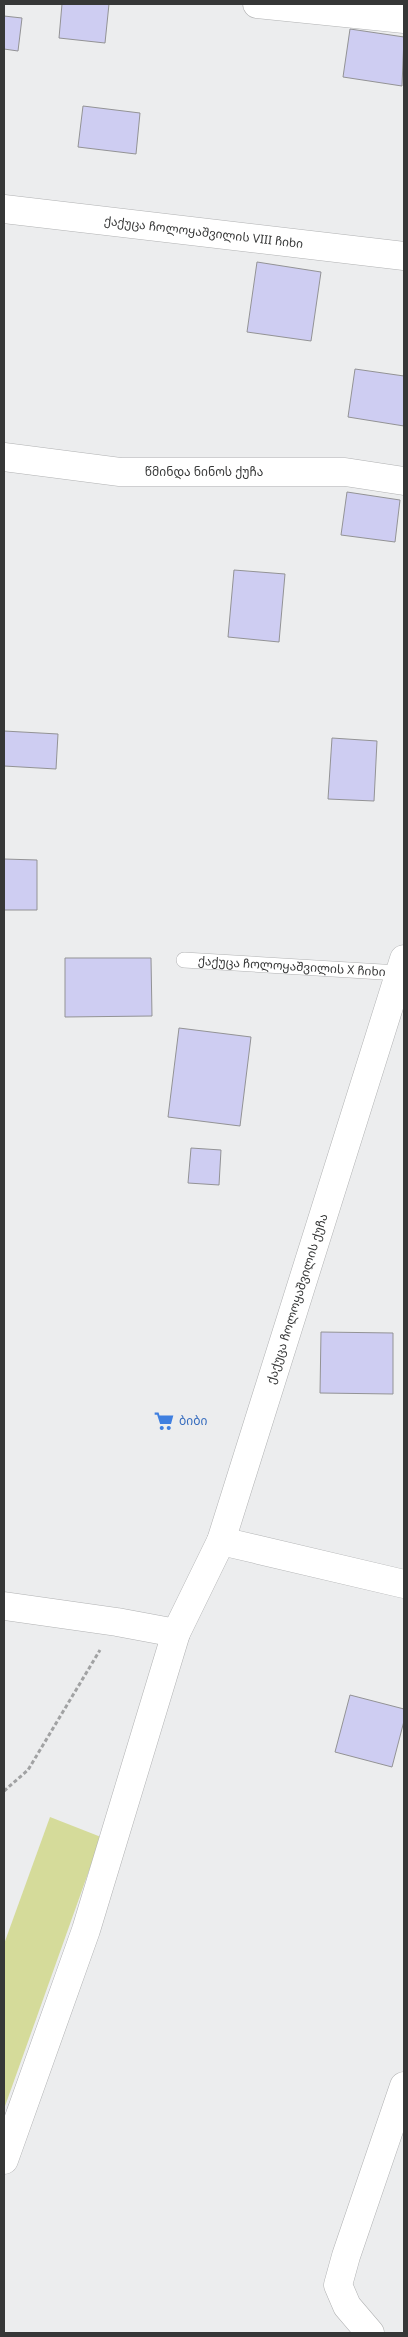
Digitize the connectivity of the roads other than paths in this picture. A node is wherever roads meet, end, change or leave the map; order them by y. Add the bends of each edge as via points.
1 (257, 4) edge
2 (404, 19) edge
3 (4, 209) edge
4 (404, 256) edge
5 (4, 457) edge
6 (404, 481) edge
7 (184, 960) dead end
8 (402, 966) edge
9 (221, 1541) junction
10 (404, 1584) edge
11 (4, 1606) edge
12 (176, 1633) junction
13 (404, 2086) edge
14 (4, 2160) edge
15 (370, 2333) edge

1 - 2 street
3 - 4 street, ქაქუცა ჩოლოყაშვილის VIII ჩიხი
5 - 6 street, წმინდა ნინოს ქუჩა via 120,472 345,472
7 - 8 lane, ქაქუცა ჩოლოყაშვილის X ჩიხი
8 - 9 street, ქაქუცა ჩოლოყაშვილის ქუჩა
9 - 10 street
9 - 12 street, ქაქუცა ჩოლოყაშვილის ქუჩა
11 - 12 street
12 - 14 street, ქაქუცა ჩოლოყაშვილის ქუჩა via 86,1930
13 - 15 street via 338,2285 347,2306

